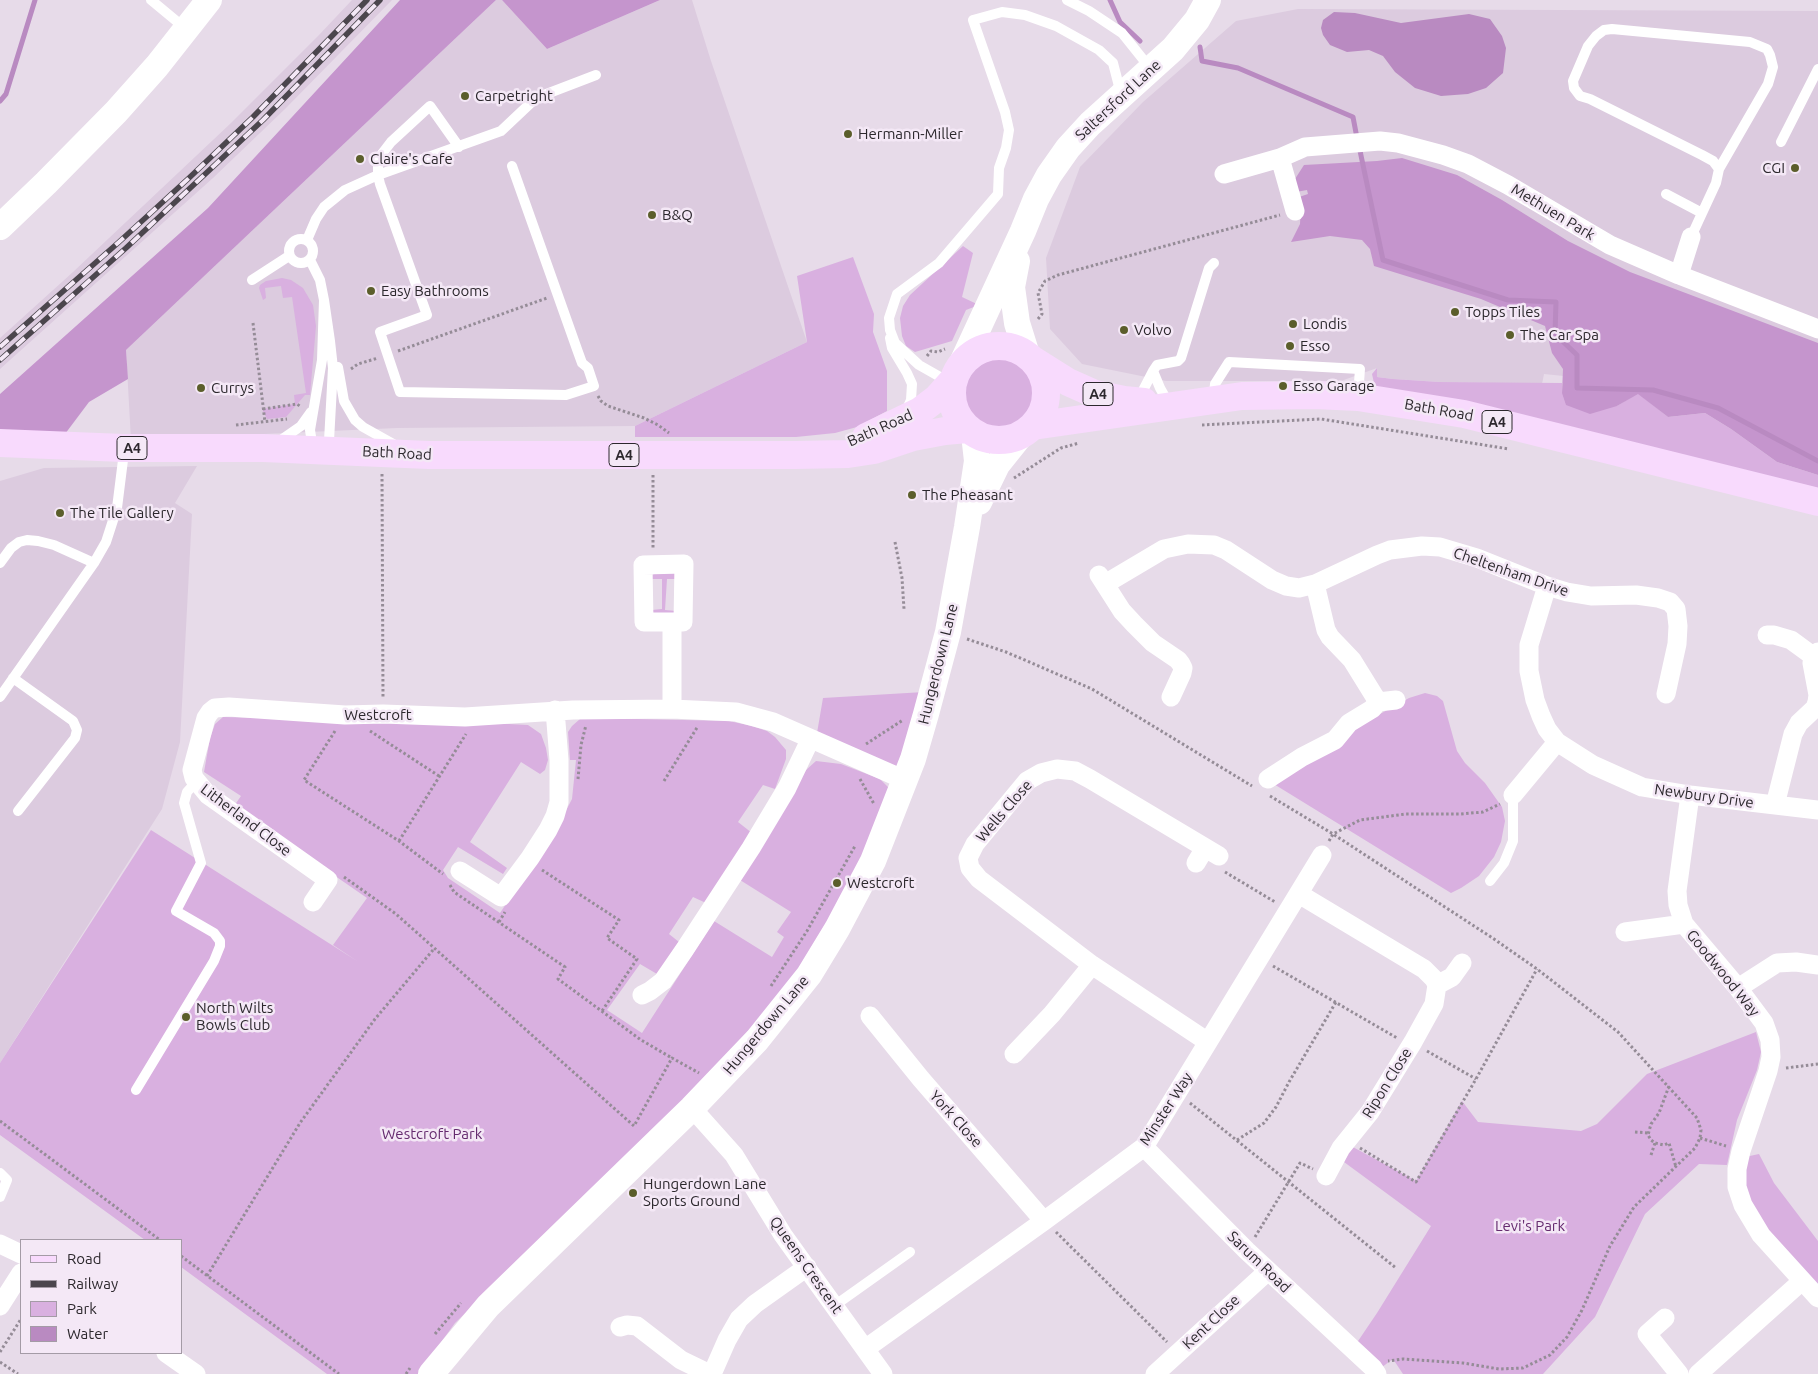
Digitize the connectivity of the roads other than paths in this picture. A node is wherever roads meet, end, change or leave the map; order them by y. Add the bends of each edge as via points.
1 (151, 0) edge
2 (209, 0) edge
3 (1067, 0) edge
4 (1208, 0) edge
5 (187, 29) junction
6 (1150, 69) junction
7 (1818, 69) edge
8 (596, 75) dead end
9 (1122, 95) junction
10 (1781, 142) dead end
11 (459, 147) junction
12 (1280, 158) junction
13 (512, 166) dead end
14 (1719, 169) junction
15 (1224, 174) dead end
16 (378, 175) junction
17 (1666, 194) dead end
18 (1295, 211) road end
19 (1702, 213) junction
20 (0, 227) edge
21 (1023, 231) junction
22 (1691, 238) joint
23 (307, 240) junction
24 (289, 256) junction
25 (310, 260) junction
26 (1214, 263) dead end
27 (1679, 275) junction
28 (252, 280) dead end
29 (324, 300) junction
30 (889, 318) junction
31 (1818, 329) edge
32 (1030, 358) junction
33 (954, 368) junction
34 (1152, 371) junction
35 (1138, 400) junction
36 (1170, 406) junction
37 (313, 408) junction
38 (896, 424) junction
39 (1027, 430) junction
40 (971, 431) junction
41 (264, 435) junction
42 (0, 443) edge
43 (123, 448) junction
44 (323, 450) junction
45 (429, 455) junction
46 (795, 455) junction
47 (1818, 502) edge
48 (967, 527) junction
49 (0, 563) edge
50 (94, 563) junction
51 (1315, 584) junction
52 (1547, 586) junction
53 (672, 622) junction
54 (1768, 634) dead end
55 (1816, 654) edge
56 (13, 678) junction
57 (1666, 694) dead end
58 (0, 697) edge
59 (1171, 697) dead end
60 (672, 709) junction
61 (555, 710) junction
62 (206, 718) joint
63 (810, 740) junction
64 (1557, 742) junction
65 (899, 777) junction
66 (1268, 779) dead end
67 (196, 782) junction
68 (1513, 795) joint
69 (1690, 795) junction
70 (1775, 805) junction
71 (1818, 810) edge
72 (18, 811) dead end
73 (1322, 855) dead end
74 (1207, 856) road end
75 (460, 871) dead end
76 (1490, 881) dead end
77 (1299, 894) junction
78 (313, 902) dead end
79 (1684, 924) junction
80 (1625, 932) dead end
81 (1462, 963) dead end
82 (1092, 965) junction
83 (1818, 965) edge
84 (1437, 985) junction
85 (1738, 988) junction
86 (642, 995) dead end
87 (880, 1021) dead end
88 (1208, 1042) junction
89 (1016, 1044) dead end
90 (136, 1090) dead end
91 (692, 1108) junction
92 (1144, 1147) junction
93 (0, 1173) edge
94 (1326, 1176) road end
95 (0, 1197) edge
96 (1044, 1221) junction
97 (0, 1244) edge
98 (910, 1252) dead end
99 (20, 1254) edge
100 (807, 1268) junction
101 (1268, 1270) junction
102 (20, 1275) edge
103 (1802, 1281) junction
104 (1818, 1298) edge
105 (0, 1306) edge
106 (834, 1306) junction
107 (1665, 1318) dead end
108 (630, 1321) dead end
109 (865, 1349) junction
110 (167, 1354) edge
111 (421, 1370) edge
112 (196, 1374) edge
113 (711, 1374) edge
114 (883, 1374) edge
115 (1155, 1374) edge
116 (1377, 1374) edge
117 (1679, 1374) edge
118 (1698, 1374) edge

1 - 5 lane
2 - 5 main road
3 - 6 lane via 1122,34
4 - 6 main road, Saltersford Lane via 1186,35
5 - 20 main road via 116,112
6 - 9 main road, Saltersford Lane
7 - 10 lane
8 - 11 lane via 536,98 501,131
9 - 21 main road, Saltersford Lane via 1078,136 1057,163 1036,199
9 - 30 lane via 1113,64 1099,50 1056,26 1025,15 1002,12 973,20 1006,112 1009,130 999,168 998,194 939,263 897,294
11 - 16 lane
11 - 16 lane via 430,106 383,152 378,159
12 - 15 street, Methuen Park
12 - 18 street
12 - 27 street, Methuen Park via 1305,147 1380,141 1443,155 1508,185 1610,245
13 - 16 lane via 582,363 588,368 594,386 566,395 400,392 380,332 427,315
14 - 14 lane via 1768,84 1772,67 1767,49 1750,42 1612,29 1596,36 1588,46 1573,81 1580,96 1713,161
14 - 19 lane
16 - 23 lane via 332,199 321,211
17 - 19 lane
19 - 22 lane
21 - 32 main road, Saltersford Lane via 1012,287 1026,324
21 - 33 main road, Saltersford Lane
22 - 27 street
23 - 24 lane via 293,241
23 - 25 lane via 313,248
24 - 25 lane via 302,264
24 - 28 lane
25 - 29 lane via 319,276
26 - 34 lane via 1209,268 1181,358 1158,365
27 - 31 street, Methuen Park
29 - 37 lane via 322,360
29 - 44 lane via 333,368 329,441
29 - 45 lane via 344,399 353,417 387,441
30 - 33 lane via 895,343 919,365
30 - 38 lane via 892,348 912,384 912,400
32 - 33 main road via 1012,348 995,346 972,354
32 - 35 main road, Bath Road / A4 via 1094,394
32 - 39 main road via 1045,382 1046,397 1042,412
33 - 38 main road, Bath Road / A4 via 937,398
33 - 40 main road via 951,393 954,410
34 - 35 lane
34 - 36 lane
35 - 36 main road, Bath Road / A4
36 - 39 main road, Bath Road / A4 via 1062,435
36 - 47 main road, Bath Road / A4 via 1242,396 1358,397 1464,414
37 - 41 lane via 305,422 279,442
37 - 44 lane via 311,440
38 - 46 main road, Bath Road / A4 via 848,444
39 - 40 main road via 1006,440 990,440
39 - 48 main road, Hungerdown Lane via 996,465
40 - 46 main road, Bath Road / A4 via 946,431 848,454
40 - 48 main road, Hungerdown Lane via 977,461
41 - 43 main road, Bath Road / A4
41 - 44 main road, Bath Road / A4
42 - 43 main road, Bath Road / A4
43 - 50 lane via 113,525
44 - 45 main road, Bath Road / A4
45 - 46 main road, Bath Road / A4
48 - 65 main road, Hungerdown Lane via 948,632 921,732
49 - 50 lane via 11,548 27,540 54,545
50 - 56 lane
51 - 52 street, Cheltenham Drive via 1377,555 1422,546 1459,552
51 - 59 street, Cheltenham Drive via 1299,588 1286,586 1226,550 1200,543 1164,549 1101,579 1122,611 1183,668
51 - 66 street via 1330,637 1387,701 1349,723 1335,740
52 - 57 street, Cheltenham Drive via 1572,594 1636,595 1674,604 1678,626
52 - 64 street, Newbury Drive via 1532,630 1529,672 1541,716
53 - 53 street via 644,622 643,565 684,564 682,622
53 - 60 street
54 - 55 street via 1792,640
55 - 70 street via 1812,663 1817,702 1792,734
56 - 58 lane
56 - 72 lane via 73,721 77,730 75,738
60 - 61 street, Westcroft
60 - 63 street, Westcroft via 754,716
61 - 62 street, Westcroft via 477,717 345,715 224,707 215,708
61 - 75 street via 559,802 548,830 501,896
62 - 67 street, Litherland Close via 192,770
63 - 65 street, Westcroft
63 - 86 street via 787,788 685,949 663,981
64 - 68 street
64 - 69 street, Newbury Drive via 1593,765 1625,780 1659,791
65 - 91 main road, Hungerdown Lane via 873,861 809,975 757,1040
67 - 78 street, Litherland Close via 208,795 328,880
67 - 90 lane via 187,792 184,803 201,863 176,911 214,933 220,946
68 - 76 lane via 1513,841 1504,863
69 - 70 street, Newbury Drive
69 - 79 street, Goodwood Way via 1677,891
70 - 71 street, Newbury Drive
73 - 77 street, Minster Way
74 - 82 street, Wells Close via 1075,771 1057,769 1041,772 1027,781 975,844 961,856 979,879
77 - 84 street via 1424,969
77 - 88 street, Minster Way
79 - 80 street
79 - 85 street, Goodwood Way
81 - 84 street via 1452,977
82 - 88 street, Wells Close
82 - 89 street via 1052,1014
83 - 85 street via 1778,963
84 - 94 street, Ripon Close via 1434,1004 1412,1044 1370,1112 1338,1152
85 - 103 street, Goodwood Way via 1764,1023 1771,1057 1741,1151 1737,1187 1743,1205 1761,1235
87 - 96 street, York Close via 921,1079
88 - 92 street, Minster Way
91 - 100 street, Queens Crescent via 734,1155
91 - 111 main road, Hungerdown Lane
92 - 96 street, Minster Way
92 - 101 street, Sarum Road
93 - 95 lane via 7,1180
96 - 109 street, Minster Way
97 - 99 street
98 - 106 lane
100 - 106 street, Queens Crescent
100 - 113 street via 739,1319
101 - 115 street, Kent Close
101 - 116 street, Sarum Road
102 - 105 street
103 - 104 street, Goodwood Way
103 - 118 street
106 - 109 street, Queens Crescent
107 - 117 street via 1647,1334
108 - 113 street via 681,1360
109 - 114 street, Queens Crescent
110 - 112 street

